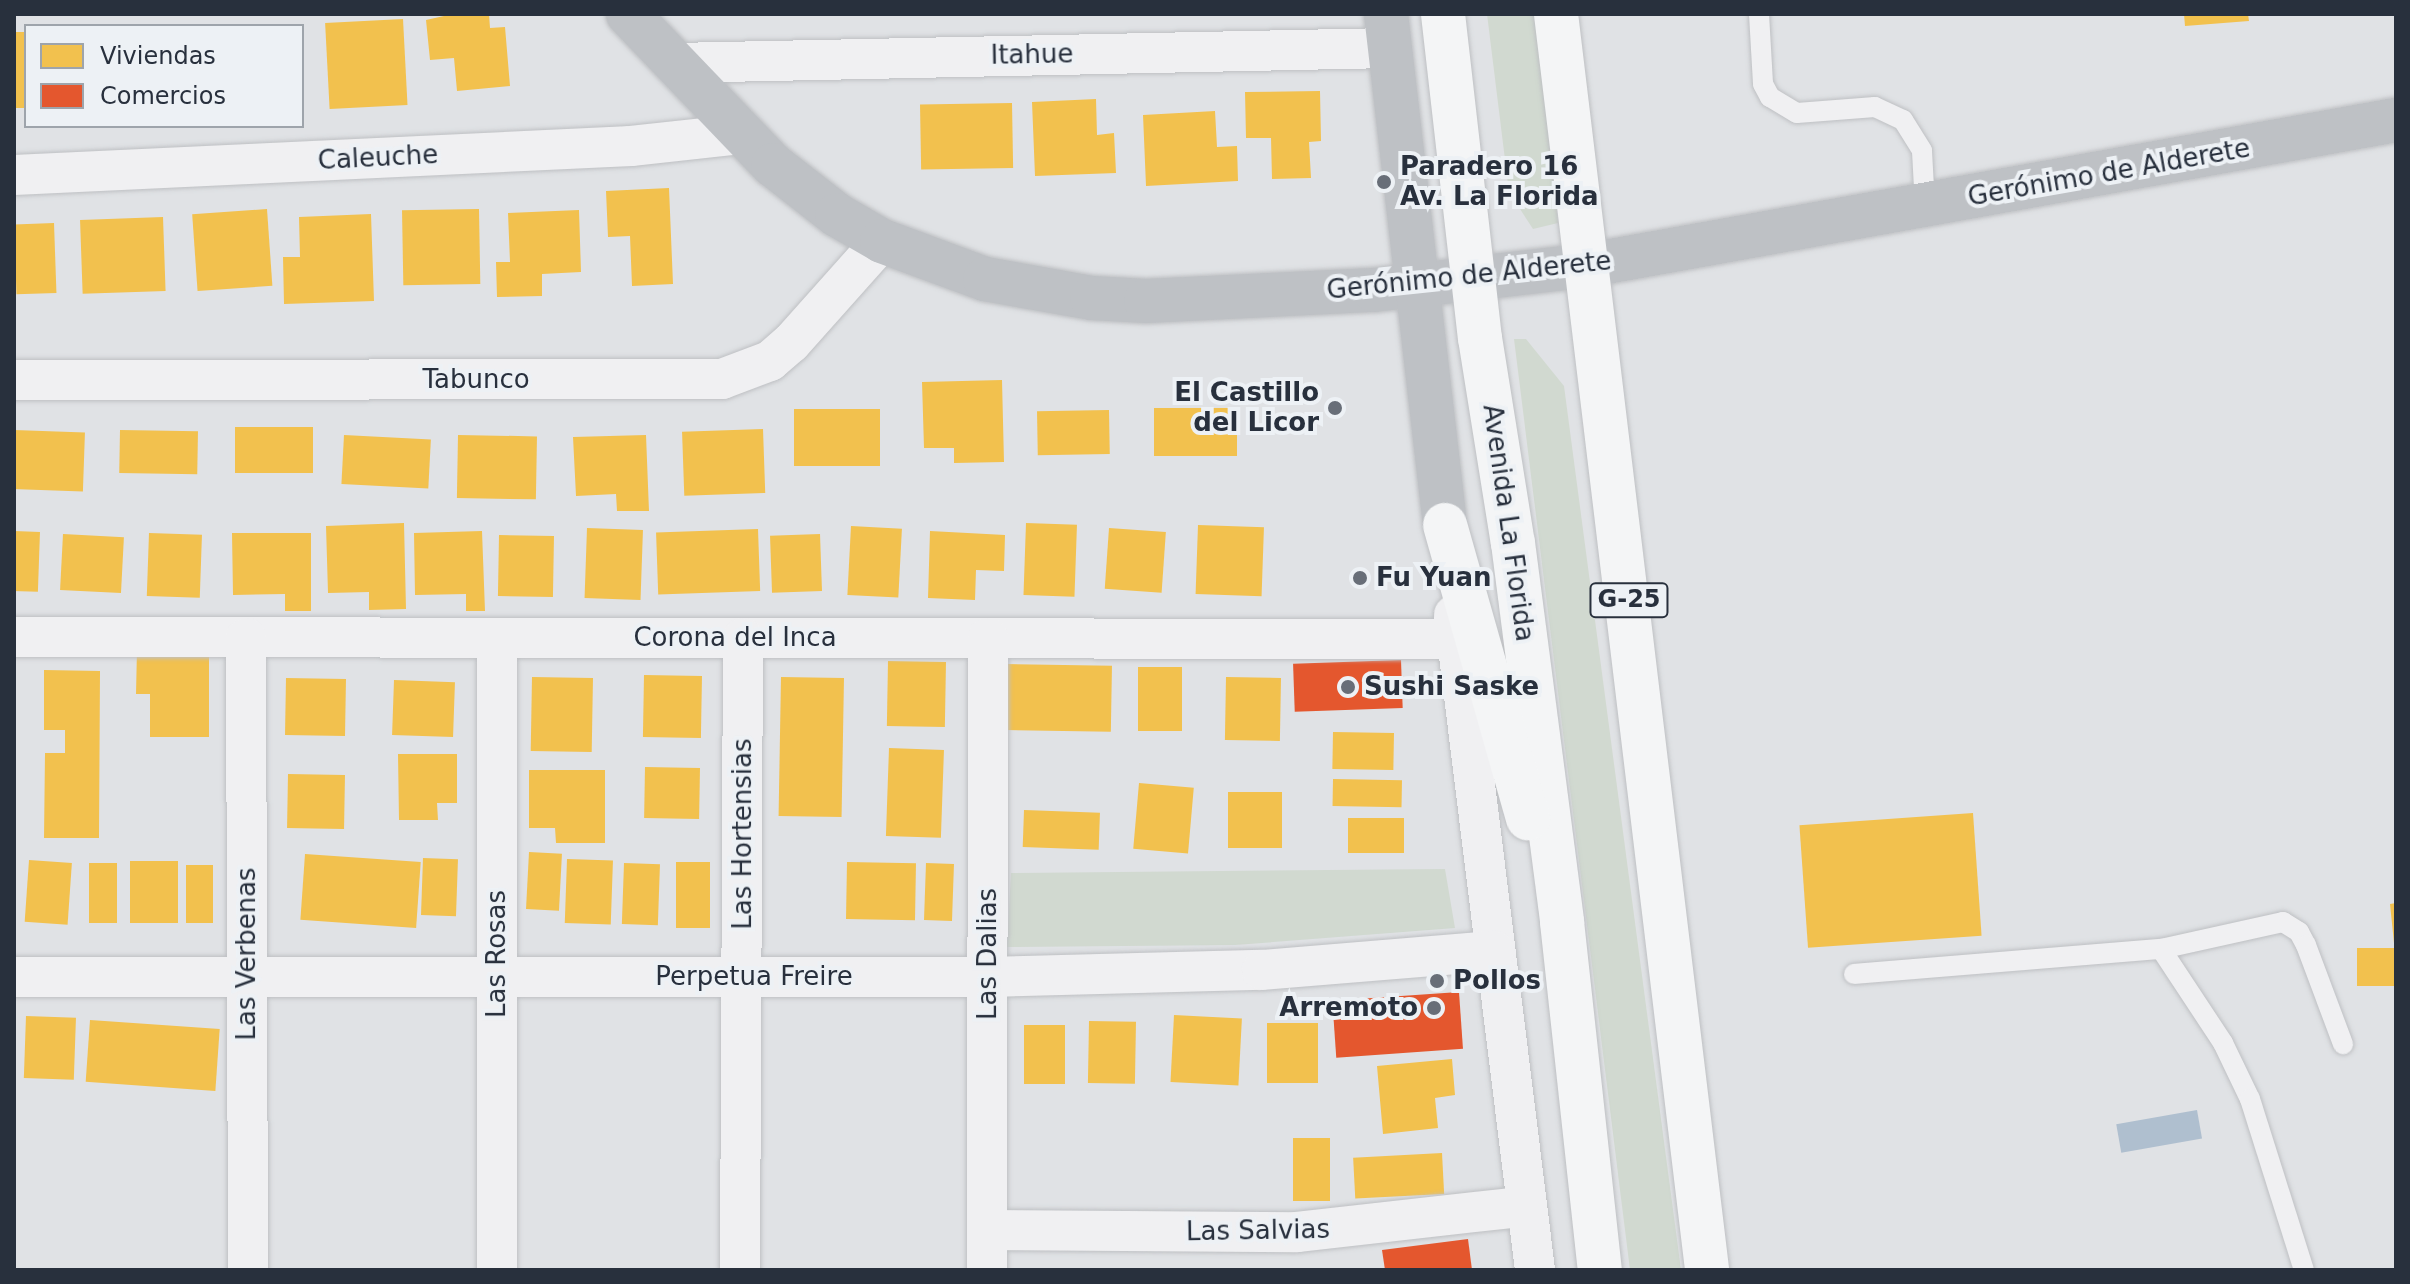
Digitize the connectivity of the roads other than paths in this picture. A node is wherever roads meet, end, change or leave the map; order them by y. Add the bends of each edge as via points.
1 (628, 14) edge
2 (1443, 14) edge
3 (1556, 14) edge
4 (1759, 14) edge
5 (1388, 31) edge
6 (674, 63) junction
7 (2396, 120) edge
8 (742, 134) junction
9 (14, 175) edge
10 (1925, 206) junction
11 (882, 241) junction
12 (1589, 265) junction
13 (1473, 280) junction
14 (1417, 287) junction
15 (14, 380) edge
16 (1445, 525) junction
17 (14, 637) edge
18 (246, 638) junction
19 (497, 638) junction
20 (743, 638) junction
21 (988, 638) junction
22 (1457, 639) junction
23 (1562, 922) junction
24 (2161, 949) junction
25 (1494, 951) junction
26 (1854, 974) dead end
27 (247, 976) junction
28 (497, 976) junction
29 (14, 977) edge
30 (742, 977) junction
31 (988, 977) junction
32 (2343, 1044) dead end
33 (1527, 1206) junction
34 (987, 1230) junction
35 (248, 1270) edge
36 (497, 1270) edge
37 (740, 1270) edge
38 (987, 1270) edge
39 (1535, 1270) edge
40 (1600, 1270) edge
41 (1707, 1270) edge
42 (2304, 1270) edge

1 - 6 street, Gerónimo de Alderete
2 - 13 main road, Avenida La Florida
3 - 12 main road, G-25
4 - 10 lane via 1763,84 1770,97 1797,113 1875,107 1903,120 1922,151
5 - 6 street, Itahue
5 - 14 street
6 - 8 street, Gerónimo de Alderete
7 - 10 street, Gerónimo de Alderete
8 - 9 street, Caleuche via 631,146
8 - 11 street, Gerónimo de Alderete via 807,194
10 - 12 street, Gerónimo de Alderete
11 - 14 street, Gerónimo de Alderete via 985,279 1092,298 1146,301
11 - 15 street, Tabunco via 791,343 770,361 722,379
12 - 13 street, Gerónimo de Alderete
12 - 41 main road, G-25
13 - 14 street, Gerónimo de Alderete
13 - 23 main road, Avenida La Florida
14 - 16 street
16 - 22 street
16 - 23 main road via 1487,688
17 - 18 street, Corona del Inca
18 - 19 street, Corona del Inca
18 - 27 street, Las Verbenas
19 - 20 street, Corona del Inca
19 - 28 street, Las Rosas
20 - 21 street, Corona del Inca
20 - 30 street, Las Hortensias
21 - 22 street, Corona del Inca
21 - 31 street, Las Dalias
22 - 25 street
23 - 40 main road, Avenida La Florida
24 - 26 lane
24 - 32 lane via 2283,922 2299,932 2306,945
24 - 42 lane via 2223,1043 2250,1099
25 - 31 street, Perpetua Freire via 1262,970
25 - 33 street
27 - 28 street, Perpetua Freire
27 - 29 street, Perpetua Freire
27 - 35 street, Las Verbenas
28 - 30 street, Perpetua Freire
28 - 36 street, Las Rosas
30 - 31 street, Perpetua Freire
30 - 37 street, Las Hortensias
31 - 34 street, Las Dalias
33 - 34 street, Las Salvias via 1297,1232
33 - 39 street
34 - 38 street, Las Dalias

